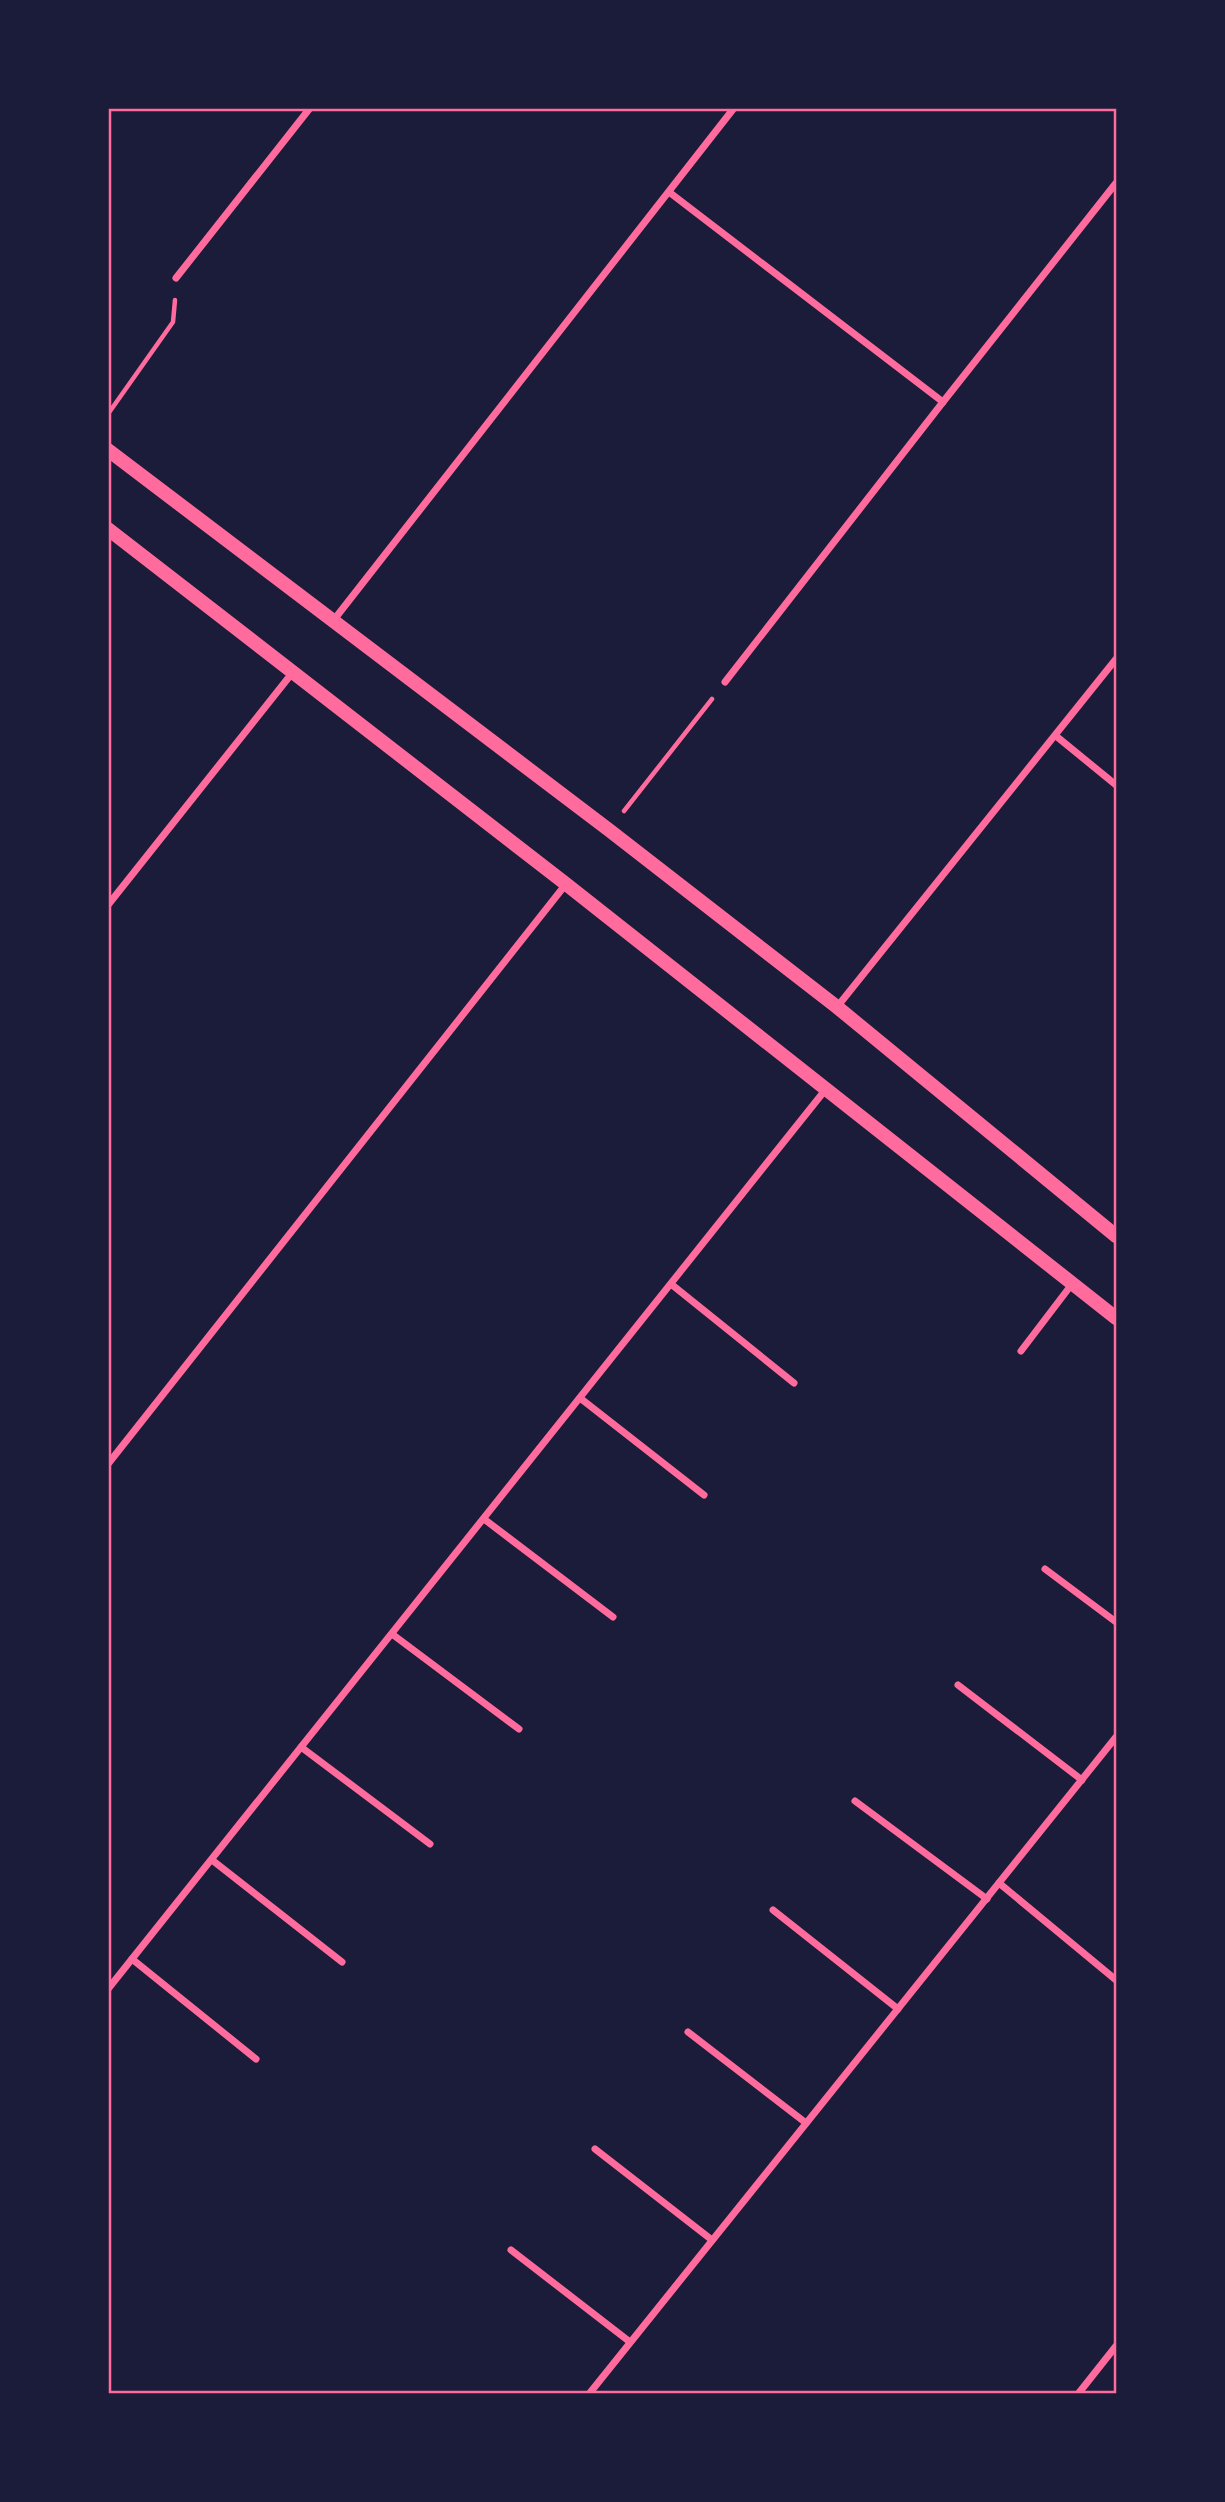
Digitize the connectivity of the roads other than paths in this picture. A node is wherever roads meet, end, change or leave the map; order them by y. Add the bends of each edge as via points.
1 (310, 108) edge
2 (734, 108) edge
3 (1116, 183) edge
4 (668, 192) junction
5 (176, 278) road end
6 (943, 402) junction
7 (108, 450) edge
8 (108, 529) edge
9 (332, 622) junction
10 (1116, 659) edge
11 (293, 671) junction
12 (726, 682) road end
13 (1056, 736) junction
14 (1116, 785) edge
15 (566, 884) junction
16 (108, 905) edge
17 (837, 1007) junction
18 (826, 1089) junction
19 (1116, 1235) edge
20 (671, 1284) junction
21 (1073, 1284) junction
22 (1116, 1318) edge
23 (1021, 1351) dead end
24 (794, 1383) dead end
25 (580, 1398) junction
26 (108, 1464) edge
27 (704, 1495) dead end
28 (484, 1519) junction
29 (1045, 1569) dead end
30 (613, 1617) dead end
31 (1116, 1622) edge
32 (392, 1634) junction
33 (958, 1685) dead end
34 (519, 1729) dead end
35 (1116, 1737) edge
36 (302, 1747) junction
37 (1082, 1780) junction
38 (855, 1801) dead end
39 (430, 1844) dead end
40 (212, 1860) junction
41 (999, 1884) junction
42 (987, 1899) junction
43 (773, 1910) dead end
44 (132, 1959) junction
45 (342, 1962) dead end
46 (1116, 1980) edge
47 (108, 1989) edge
48 (898, 2008) junction
49 (688, 2032) dead end
50 (257, 2059) dead end
51 (806, 2123) junction
52 (595, 2149) dead end
53 (712, 2240) junction
54 (511, 2250) dead end
55 (630, 2343) junction
56 (1116, 2346) edge
57 (589, 2393) edge
58 (1078, 2393) edge

1 - 5 street
2 - 4 street
3 - 6 street
4 - 6 street
4 - 9 street
6 - 12 street
7 - 9 main road
8 - 11 main road
9 - 17 main road
10 - 13 street
11 - 15 main road
11 - 16 street
13 - 14 street
13 - 17 street
15 - 18 main road
15 - 26 street
17 - 19 main road
18 - 20 street
18 - 21 main road
20 - 24 street
20 - 25 street
21 - 22 main road
21 - 23 street
25 - 27 street
25 - 28 street
28 - 30 street
28 - 32 street
29 - 31 street
32 - 34 street
32 - 36 street
33 - 37 street
35 - 37 street
36 - 39 street
36 - 40 street
37 - 41 street
38 - 42 street
40 - 44 street
40 - 45 street
41 - 42 street
41 - 46 street
42 - 48 street
43 - 48 street
44 - 47 street
44 - 50 street
48 - 51 street
49 - 51 street
51 - 53 street
52 - 53 street
53 - 55 street
54 - 55 street
55 - 57 street
56 - 58 street

